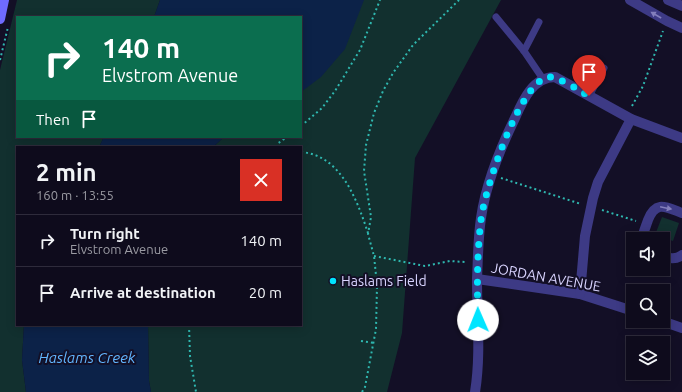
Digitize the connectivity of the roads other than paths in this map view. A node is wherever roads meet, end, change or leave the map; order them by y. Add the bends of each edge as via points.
1 (630, 0) edge
2 (668, 0) edge
3 (3, 2) edge
4 (682, 6) edge
5 (496, 17) dead end
6 (4, 21) edge
7 (539, 22) dead end
8 (682, 28) edge
9 (524, 51) junction
10 (604, 68) dead end
11 (543, 79) junction
12 (589, 96) junction
13 (629, 118) junction
14 (682, 138) edge
15 (682, 213) edge
16 (644, 232) edge
17 (682, 255) edge
18 (670, 258) edge
19 (477, 277) junction
20 (580, 294) junction
21 (626, 309) edge
22 (670, 324) edge
23 (682, 328) edge
24 (475, 392) edge

8 -> 1 street
2 - 4 street
3 - 6 main road
5 - 9 lane
7 - 9 lane
9 - 11 lane
10 - 12 lane
11 - 12 street via 555,77
11 - 19 street via 526,96 500,150 481,220
12 - 13 street
13 - 14 street
13 - 20 street via 598,182 591,207 585,236
16 -> 15 street via 650,215 658,207
17 - 18 street via 674,259
19 - 20 street, JORDAN AVENUE
19 - 24 street via 478,361
20 - 21 street, JORDAN AVENUE
22 - 23 street

